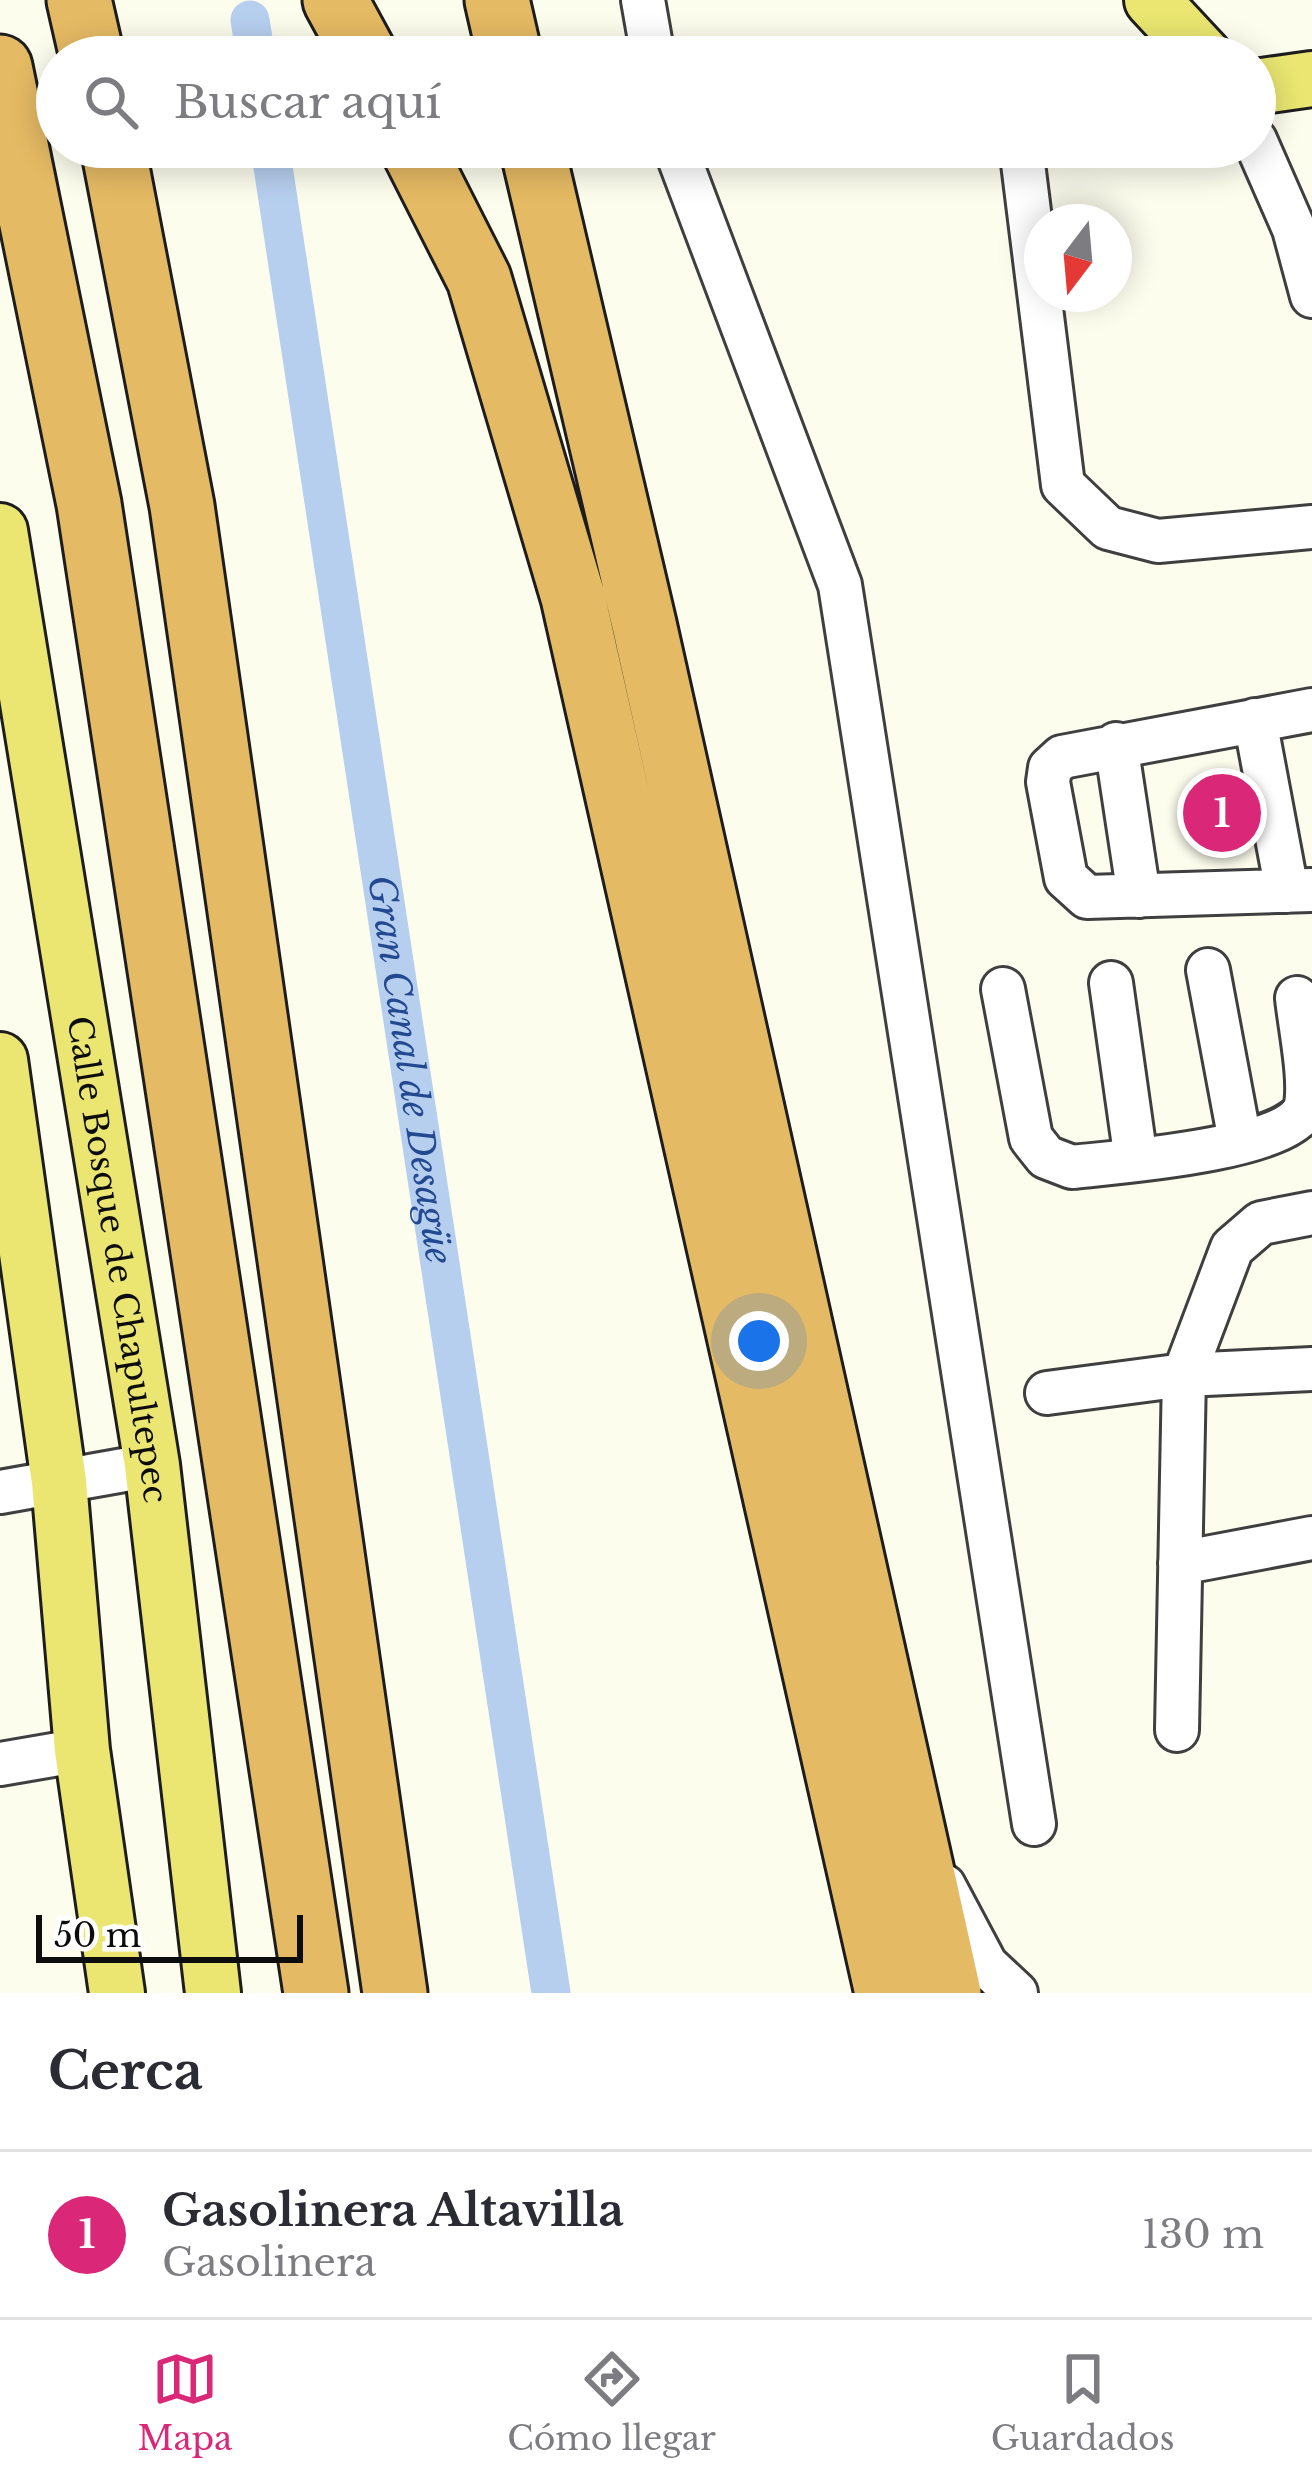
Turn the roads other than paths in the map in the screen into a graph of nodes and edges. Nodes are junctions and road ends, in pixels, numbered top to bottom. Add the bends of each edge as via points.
1 (79, 0) edge
2 (335, 0) edge
3 (497, 0) edge
4 (643, 0) edge
5 (1152, 0) edge
6 (87, 36) edge
7 (355, 36) edge
8 (505, 36) edge
9 (649, 36) edge
10 (1185, 36) edge
11 (0, 67) edge
12 (1312, 79) edge
13 (1276, 84) edge
14 (117, 168) edge
15 (423, 168) edge
16 (537, 168) edge
17 (683, 168) edge
18 (1024, 168) edge
19 (1267, 168) edge
20 (1312, 296) edge
21 (1312, 526) edge
22 (0, 531) edge
23 (1312, 710) edge
24 (1255, 720) junction
25 (1116, 744) junction
26 (1299, 891) edge
27 (1139, 896) junction
28 (1208, 970) dead end
29 (1111, 982) dead end
30 (1003, 989) dead end
31 (1303, 1024) edge
32 (0, 1060) edge
33 (1310, 1107) edge
34 (1240, 1141) junction
35 (1136, 1160) junction
36 (1312, 1213) edge
37 (1312, 1369) edge
38 (1184, 1375) junction
39 (1047, 1393) dead end
40 (152, 1465) junction
41 (59, 1482) junction
42 (0, 1492) edge
43 (1312, 1538) edge
44 (1180, 1563) junction
45 (1177, 1730) dead end
46 (82, 1750) junction
47 (0, 1764) edge
48 (908, 1805) junction
49 (1034, 1824) dead end
50 (117, 1993) edge
51 (213, 1993) edge
52 (316, 1993) edge
53 (394, 1993) edge
54 (887, 1993) edge
55 (949, 1993) edge
56 (1016, 1993) edge

1 - 6 highway
2 - 7 highway
3 - 8 highway
4 - 9 street
5 - 10 main road
11 - 52 highway via 89,504
12 - 13 main road
14 - 53 highway via 182,506
15 - 54 highway via 479,279 572,597
16 - 48 highway
17 - 49 street via 840,585
18 - 21 street via 1063,485 1108,528 1158,541
19 - 20 street
22 - 40 main road, Calle Bosque de Chapultepec
23 - 24 street
24 - 25 street
24 - 26 street
25 - 27 street
25 - 27 street via 1062,757 1048,782 1075,890
26 - 27 street
28 - 34 street
29 - 35 street
30 - 35 street via 1031,1138 1046,1157 1072,1167
31 - 33 street
32 - 41 main road
33 - 34 street via 1292,1126
34 - 35 street
36 - 38 street via 1261,1223 1232,1248
37 - 38 street
38 - 39 street
38 - 44 street
40 - 41 street
40 - 51 main road, Calle Bosque de Chapultepec
41 - 42 street
41 - 46 main road
43 - 44 street
44 - 45 street
46 - 47 street
46 - 50 main road
48 - 55 highway
48 - 56 street via 986,1965

